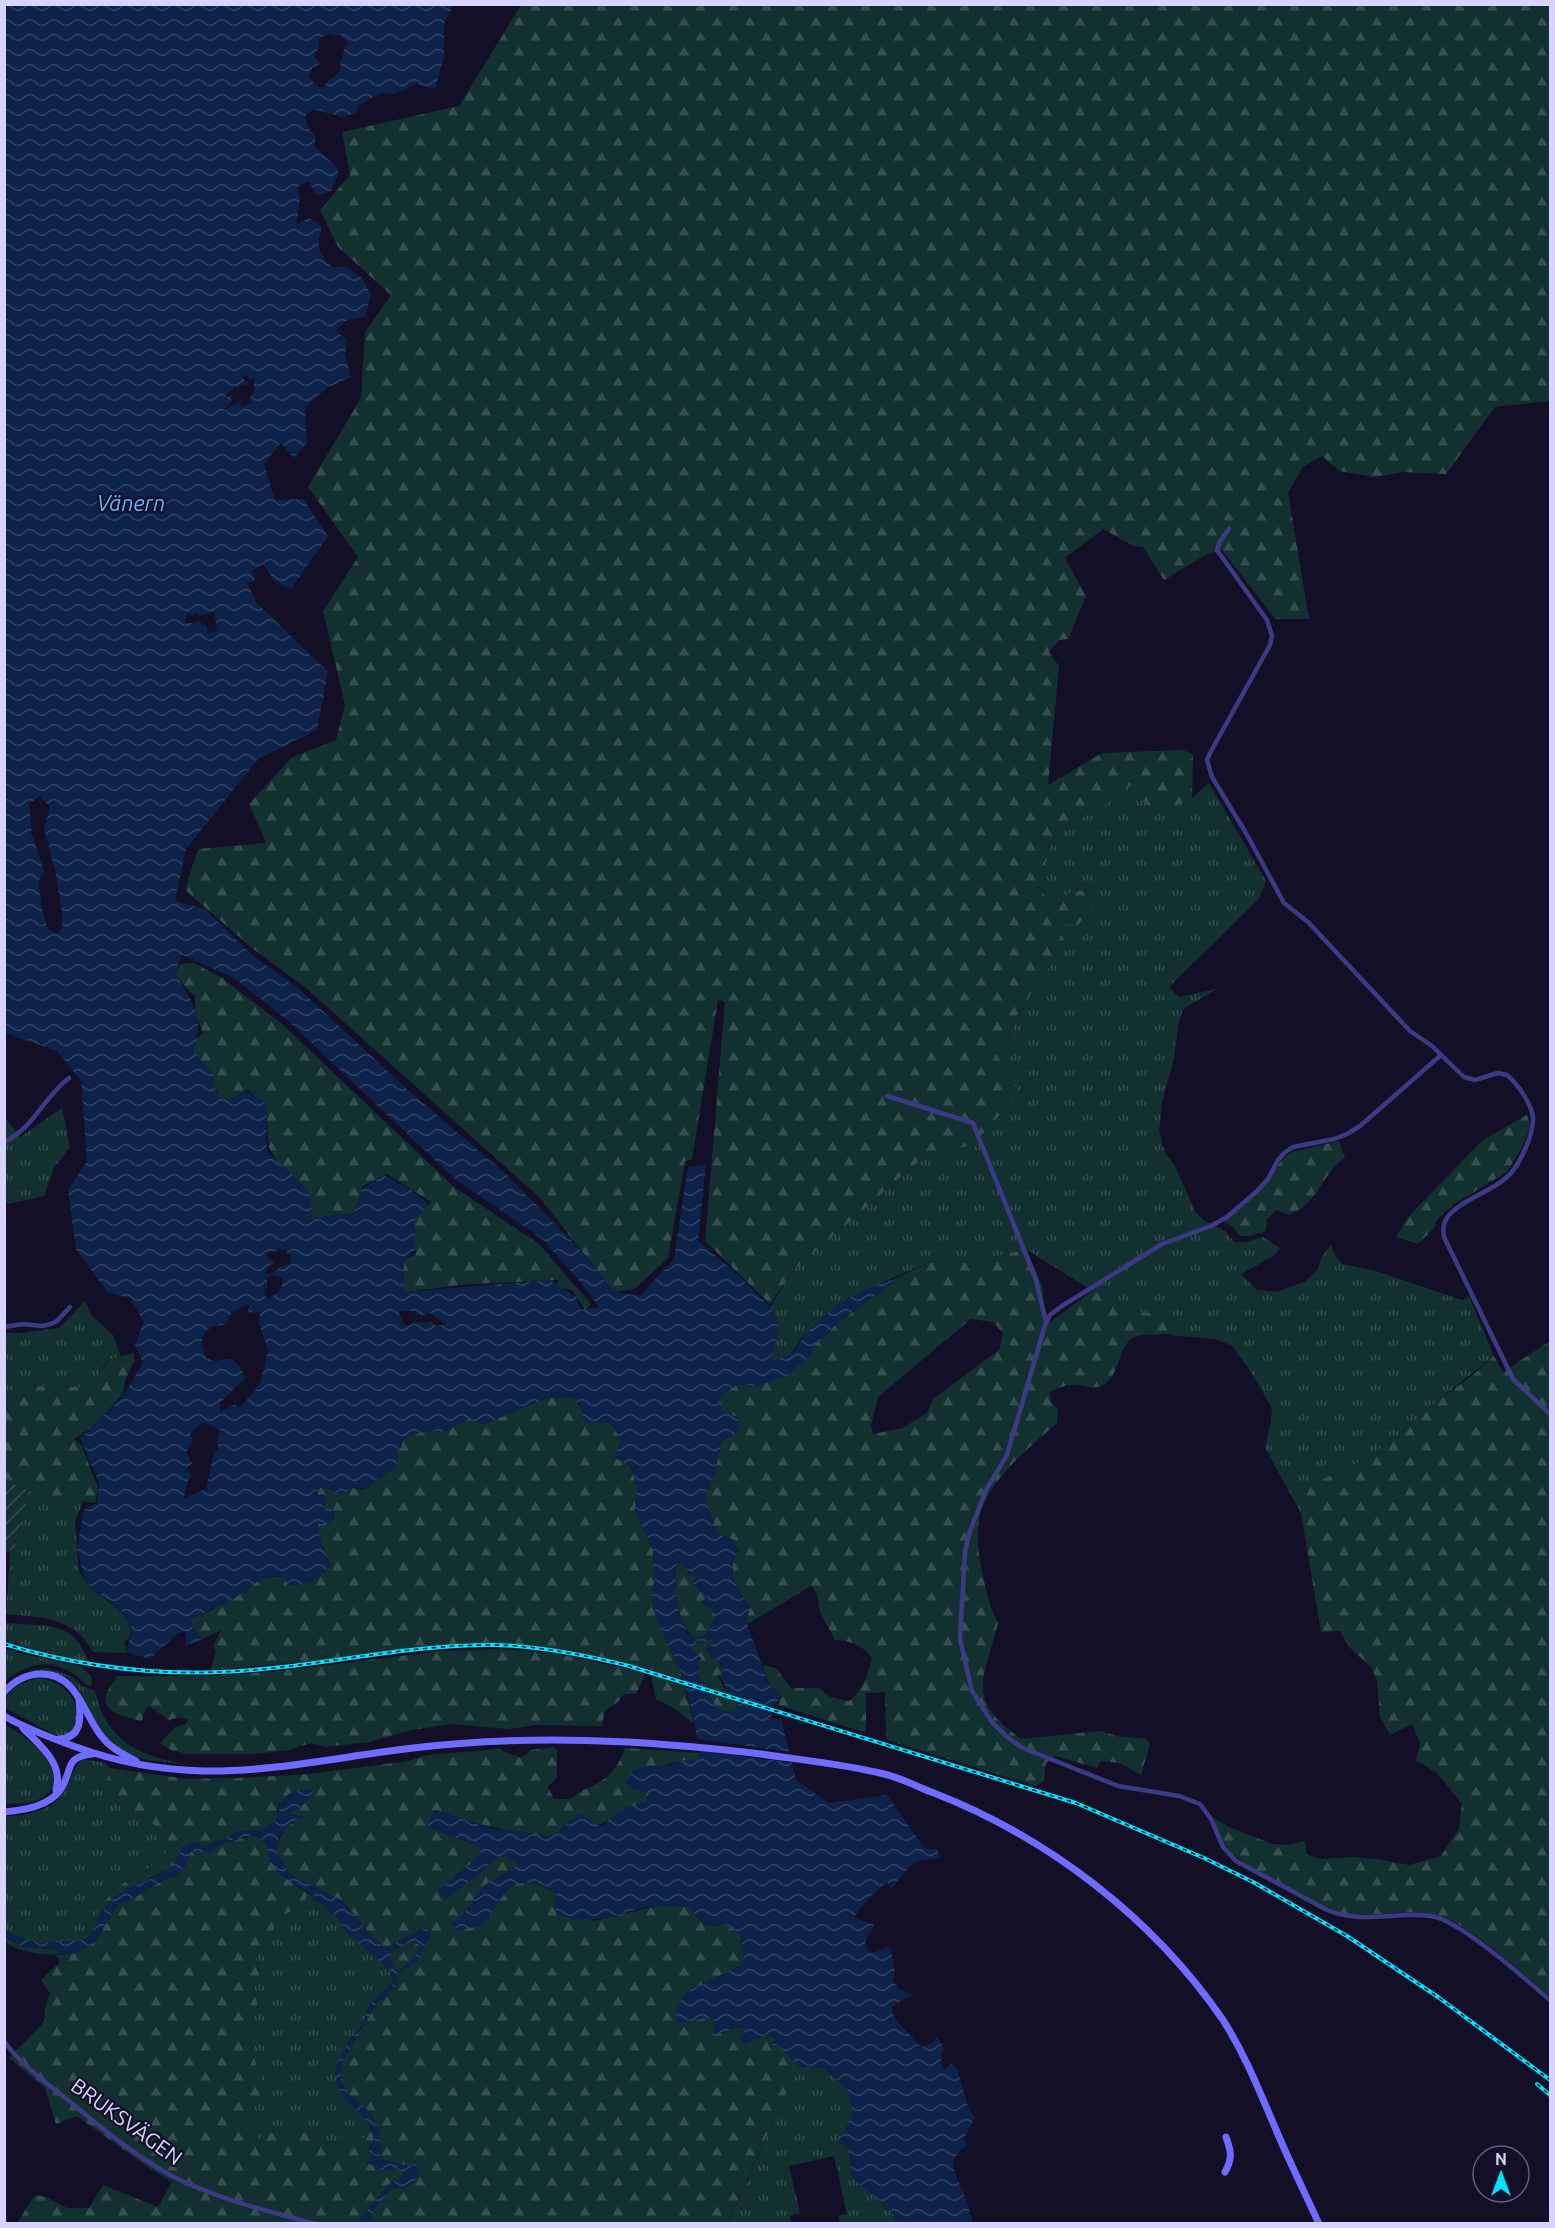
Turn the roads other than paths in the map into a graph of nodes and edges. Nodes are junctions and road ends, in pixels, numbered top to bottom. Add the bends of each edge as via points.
1 (1229, 529) dead end
2 (1442, 1055) junction
3 (69, 1078) dead end
4 (887, 1096) dead end
5 (4, 1142) edge
6 (70, 1307) dead end
7 (1046, 1322) junction
8 (4, 1328) edge
9 (1551, 1414) edge
10 (4, 1692) edge
11 (79, 1698) junction
12 (4, 1716) edge
13 (21, 1726) junction
14 (55, 1739) junction
15 (95, 1754) junction
16 (142, 1765) junction
17 (54, 1796) junction
18 (4, 1810) edge
19 (1551, 2000) edge
20 (4, 2041) edge
21 (1226, 2136) dead end
22 (1226, 2172) dead end
23 (316, 2223) edge
24 (1319, 2223) edge

1 - 2 street via 1217,549 1267,620 1272,636 1207,760 1212,777 1284,903 1312,927 1410,1031
2 - 7 street via 1360,1126 1334,1139 1293,1147 1284,1153 1268,1179 1227,1217 1162,1244 1062,1306
2 - 9 street via 1470,1079 1507,1075 1532,1112 1531,1133 1512,1173 1454,1210 1443,1230 1513,1379
3 - 5 street via 55,1089 26,1128
4 - 7 street via 973,1123 1036,1280
6 - 8 street via 51,1324
7 - 19 street via 1007,1455 986,1490 965,1552 960,1639 972,1691 992,1722 1023,1748 1118,1786 1179,1796 1200,1804 1223,1847 1236,1861 1327,1910 1357,1918 1440,1918 1466,1932
10 - 11 street via 22,1677 47,1674 67,1683
11 - 14 street via 80,1721 76,1732 68,1738
11 - 16 street via 104,1740
12 - 13 street
13 - 14 street
13 - 17 street via 56,1767
14 - 15 street
15 - 16 street
15 - 17 street via 73,1760
16 - 24 street via 205,1771 247,1769 450,1743 618,1740 800,1759 886,1774 966,1806 1012,1830 1107,1895 1143,1928 1193,1982 1244,2056
17 - 18 street via 27,1809
20 - 23 street, BRUKSVÄGEN via 23,2063 82,2112 171,2175 237,2202
21 - 22 street via 1232,2153

